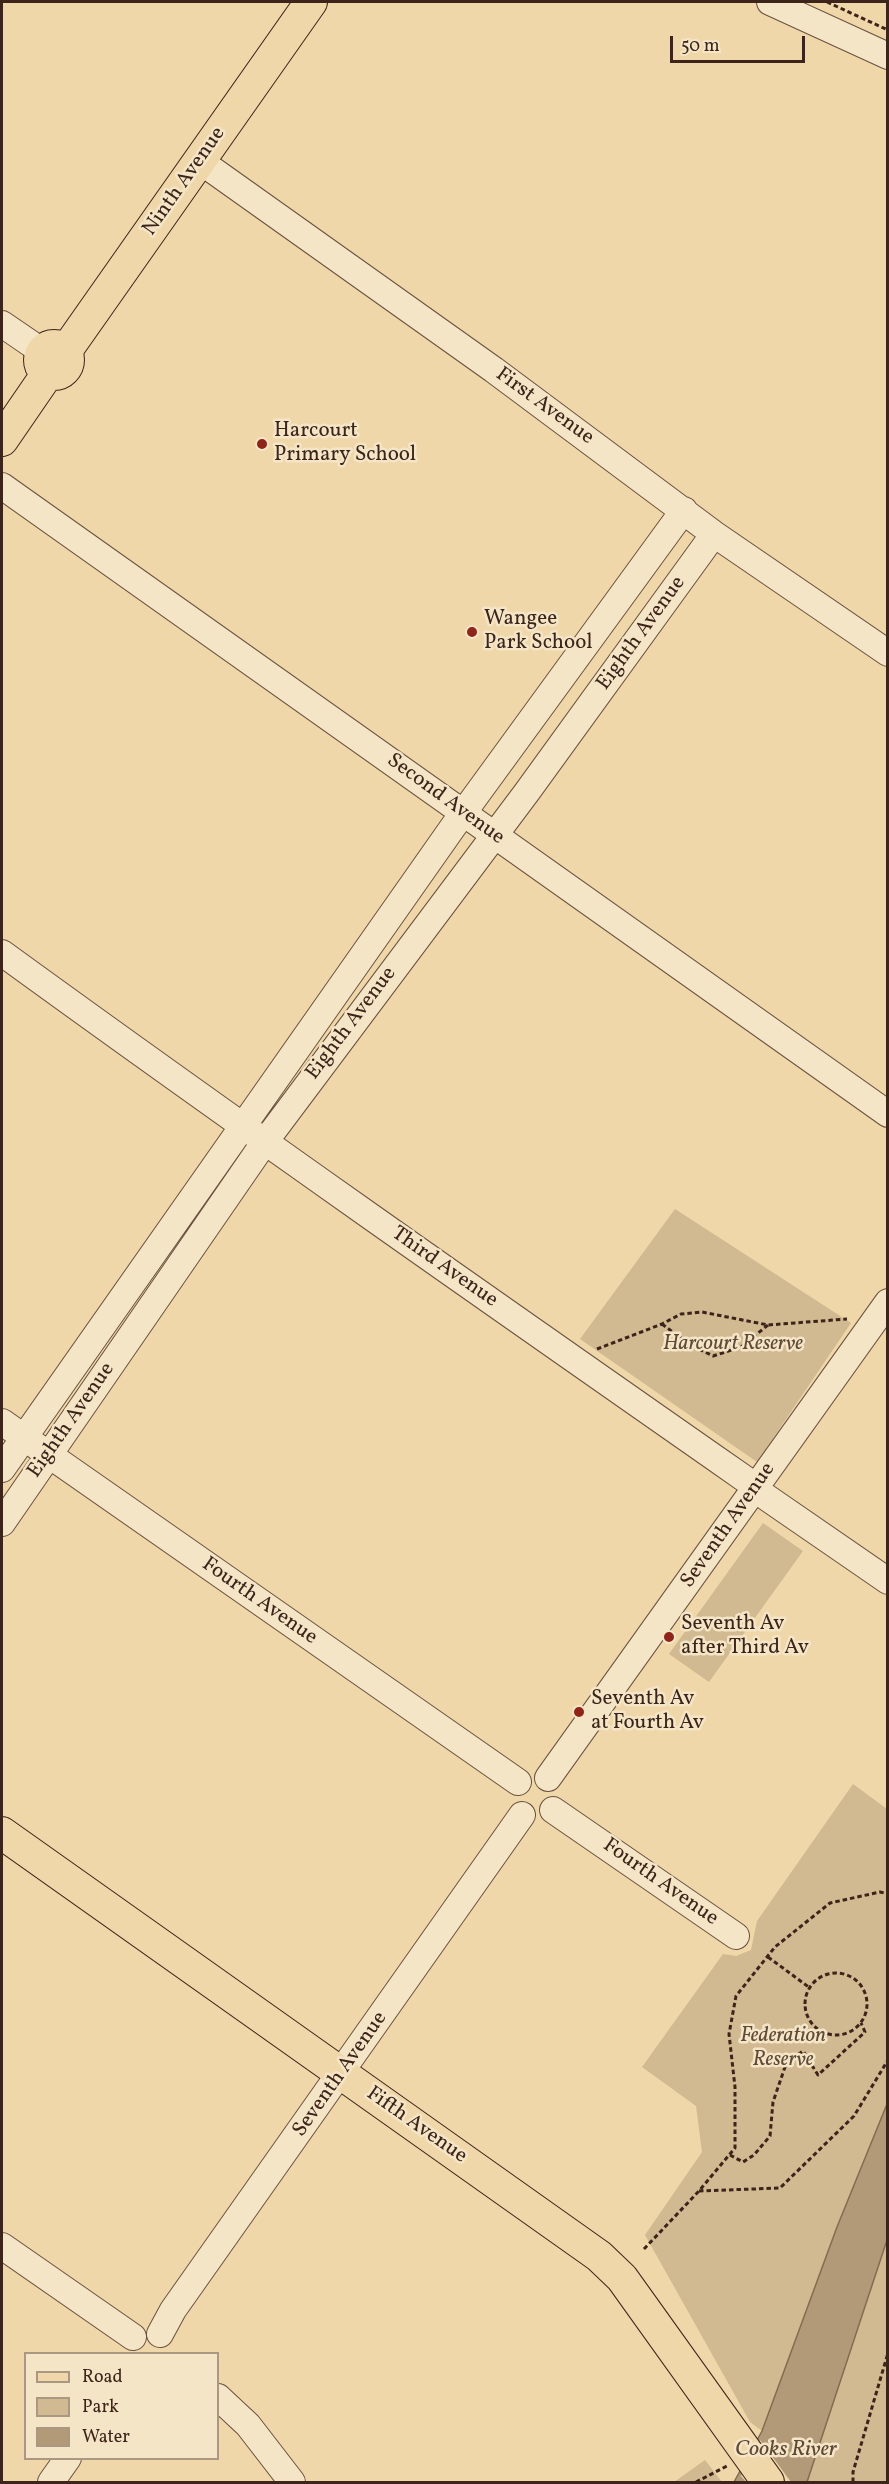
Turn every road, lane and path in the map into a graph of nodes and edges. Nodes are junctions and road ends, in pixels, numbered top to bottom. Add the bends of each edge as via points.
1 (770, 2) edge
2 (827, 2) edge
3 (310, 5) edge
4 (888, 30) edge
5 (888, 56) edge
6 (200, 161) junction
7 (2, 324) edge
8 (52, 359) junction
9 (2, 440) edge
10 (2, 486) edge
11 (684, 510) junction
12 (714, 534) junction
13 (888, 653) edge
14 (463, 814) junction
15 (494, 836) junction
16 (2, 953) edge
17 (888, 1114) edge
18 (242, 1128) junction
19 (264, 1143) junction
20 (169, 1231) junction
21 (191, 1248) junction
22 (888, 1302) edge
23 (847, 1319) dead end
24 (104, 1324) junction
25 (662, 1324) junction
26 (768, 1325) junction
27 (127, 1341) junction
28 (574, 1358) junction
29 (2, 1422) edge
30 (23, 1438) junction
31 (48, 1455) junction
32 (2, 1469) edge
33 (755, 1488) junction
34 (2, 1523) edge
35 (888, 1581) edge
36 (548, 1778) junction
37 (518, 1782) junction
38 (553, 1810) junction
39 (522, 1815) junction
40 (2, 1833) edge
41 (888, 1894) edge
42 (736, 1936) dead end
43 (768, 1957) junction
44 (810, 1988) junction
45 (861, 2023) junction
46 (888, 2060) edge
47 (342, 2074) junction
48 (729, 2155) junction
49 (699, 2191) junction
50 (2, 2246) edge
51 (644, 2249) dead end
52 (162, 2344) edge
53 (131, 2345) edge
54 (888, 2353) edge
55 (219, 2398) edge
56 (737, 2454) junction
57 (67, 2460) edge
58 (51, 2482) edge
59 (292, 2482) edge
60 (696, 2482) edge
61 (768, 2482) edge
62 (853, 2482) edge

1 - 5 street
2 - 4 path
3 - 6 main road, Ninth Avenue
6 - 8 main road, Ninth Avenue
6 - 11 street, First Avenue
7 - 8 street
8 - 9 main road, Ninth Avenue
10 - 14 street, Second Avenue
11 - 12 street, First Avenue
11 - 14 street, Eighth Avenue
12 - 13 street, First Avenue
12 - 15 street, Eighth Avenue
14 - 15 street, Second Avenue
14 - 18 street, Eighth Avenue
15 - 17 street, Second Avenue
15 - 19 street, Eighth Avenue
16 - 18 street, Third Avenue
18 - 19 street, Third Avenue
18 - 20 street, Eighth Avenue
19 - 21 street, Eighth Avenue
19 - 28 street, Third Avenue
20 - 21 street
20 - 24 street, Eighth Avenue
21 - 27 street, Eighth Avenue
22 - 33 street, Seventh Avenue
23 - 26 path
24 - 27 street
24 - 30 street, Eighth Avenue
25 - 26 path via 681,1314 702,1312
25 - 26 path via 713,1356 741,1347
25 - 28 path
27 - 31 street, Eighth Avenue
28 - 33 street, Third Avenue
29 - 30 street, Fourth Avenue
30 - 31 street, Fourth Avenue
30 - 32 street, Eighth Avenue
31 - 34 street, Eighth Avenue
31 - 37 street, Fourth Avenue
33 - 35 street, Third Avenue
33 - 36 street, Seventh Avenue
36 - 37 street via 536,1773
36 - 38 street via 558,1796
37 - 39 street via 513,1803
38 - 39 street via 542,1818
38 - 42 street, Fourth Avenue
39 - 47 street, Seventh Avenue
40 - 47 main road, Fifth Avenue
41 - 43 path via 880,1892 830,1903
43 - 44 path
43 - 48 path via 736,1996 732,2015 729,2034 735,2087 735,2148
44 - 45 path via 805,2004 814,2026 835,2036 846,2034
44 - 45 path via 816,1980 833,1973 855,1979 863,1987 868,2002
45 - 48 path via 865,2032 818,2075 803,2051 786,2064 773,2102 770,2136 743,2162
46 - 49 path via 854,2116 780,2188
47 - 52 street, Seventh Avenue via 173,2310
47 - 56 main road, Fifth Avenue via 600,2256 622,2278
48 - 49 path
49 - 51 path
50 - 53 street
52 - 53 street via 146,2330
54 - 62 path
55 - 59 street via 248,2425
56 - 60 path
56 - 61 main road, Fifth Avenue
57 - 58 street

